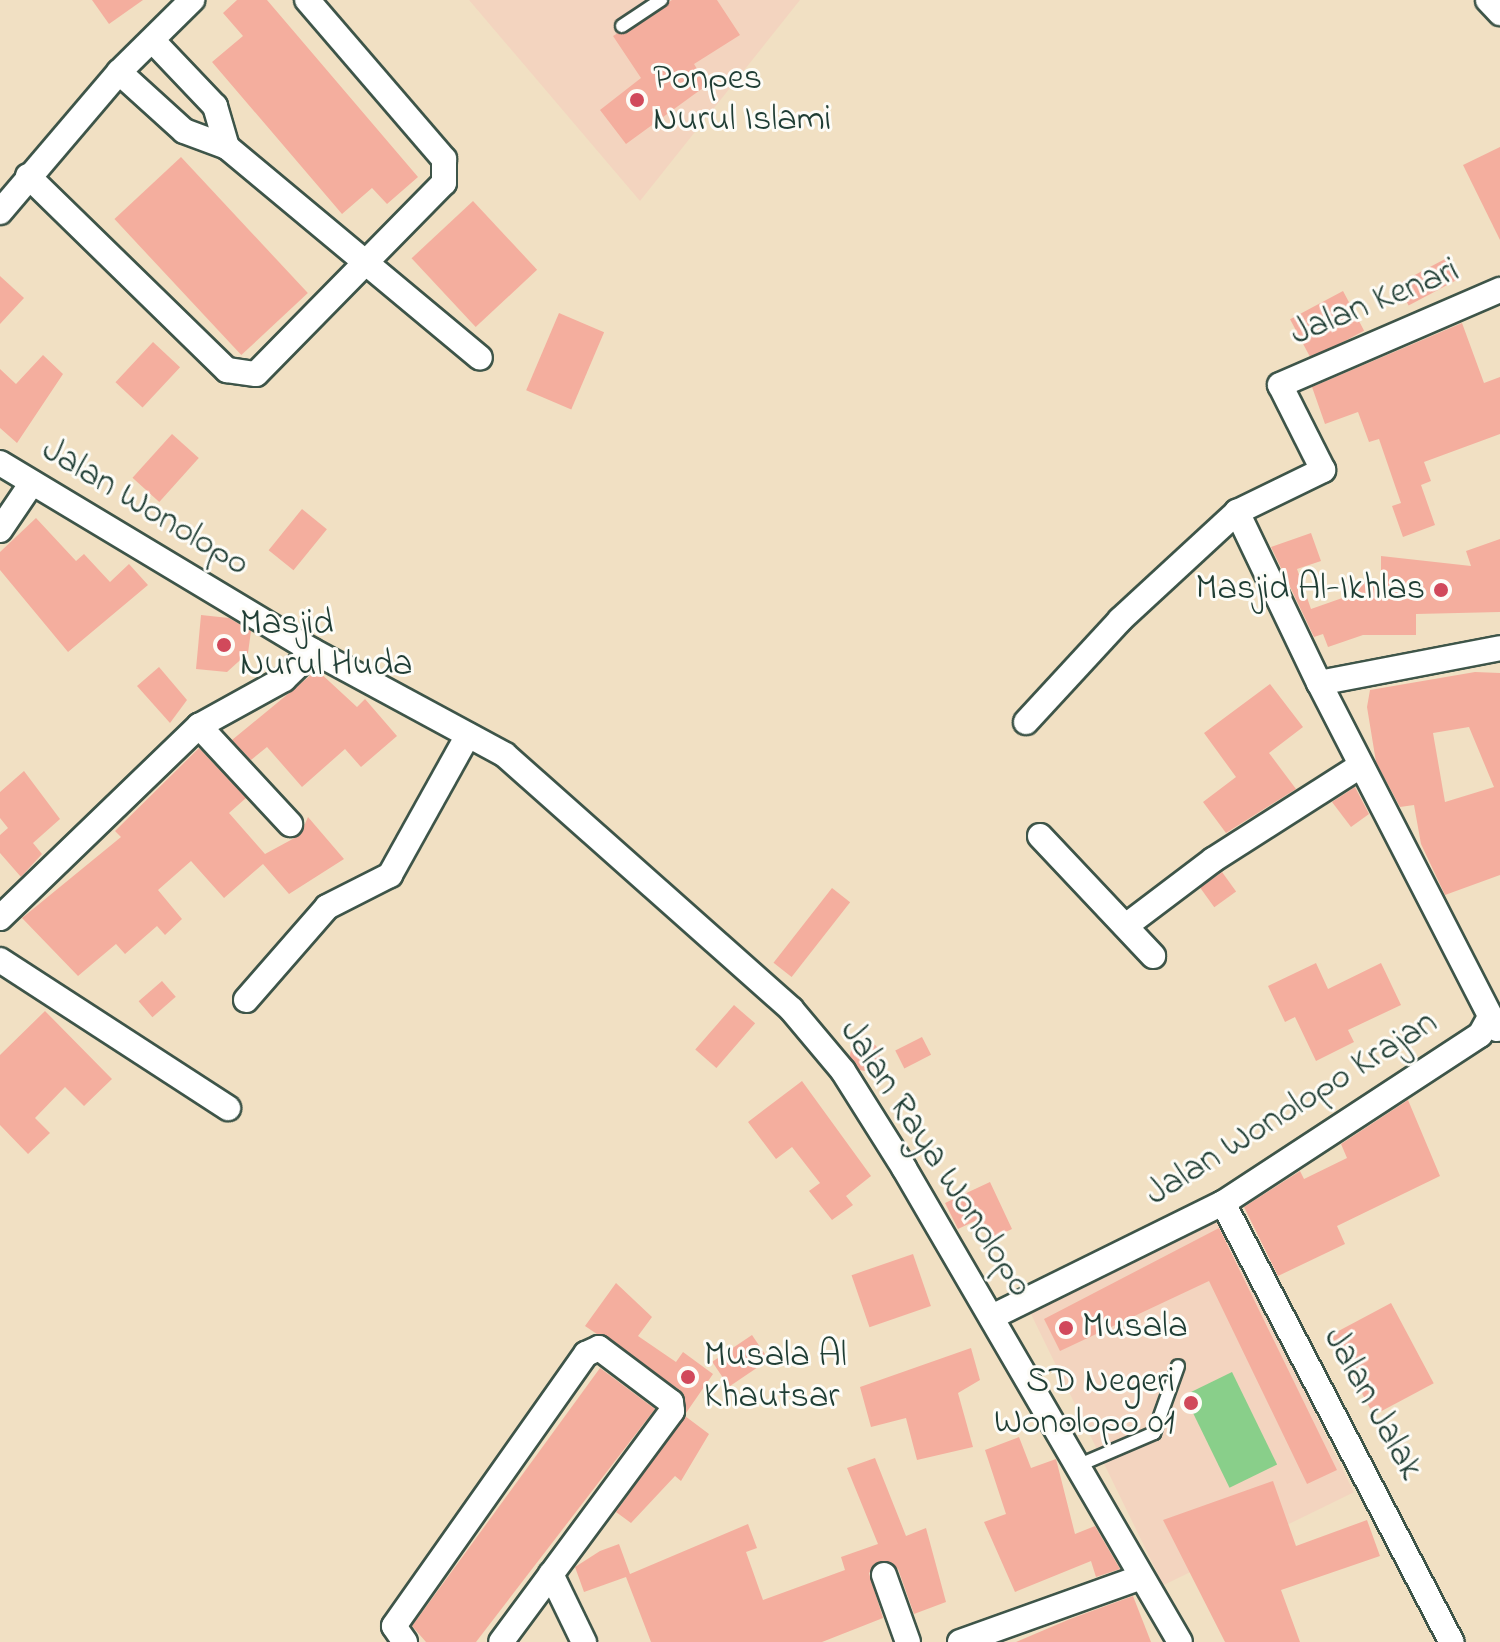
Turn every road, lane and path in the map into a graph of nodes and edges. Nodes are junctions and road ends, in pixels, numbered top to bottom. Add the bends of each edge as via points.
1 (192, 0) edge
2 (307, 0) edge
3 (661, 0) edge
4 (1488, 0) edge
5 (1500, 13) edge
6 (622, 26) dead end
7 (153, 41) junction
8 (119, 72) junction
9 (227, 147) junction
10 (28, 176) junction
11 (0, 212) edge
12 (371, 264) junction
13 (1500, 290) edge
14 (480, 358) dead end
15 (0, 463) edge
16 (32, 483) junction
17 (1237, 512) junction
18 (0, 530) edge
19 (1500, 648) edge
20 (313, 651) junction
21 (1319, 683) junction
22 (1026, 722) dead end
23 (199, 726) junction
24 (468, 735) junction
25 (1360, 766) junction
26 (290, 824) dead end
27 (1040, 836) dead end
28 (613, 849) joint
29 (0, 918) edge
30 (1127, 925) junction
31 (1153, 956) dead end
32 (0, 960) edge
33 (246, 1000) dead end
34 (1497, 1029) edge
35 (228, 1108) dead end
36 (1223, 1203) junction
37 (994, 1316) junction
38 (1178, 1366) dead end
39 (1077, 1466) junction
40 (551, 1574) junction
41 (884, 1575) dead end
42 (1139, 1578) junction
43 (405, 1642) edge
44 (501, 1642) edge
45 (584, 1642) edge
46 (908, 1642) edge
47 (960, 1642) edge
48 (1180, 1642) edge
49 (1452, 1642) edge

1 - 7 street
2 - 12 street via 444,159 444,183
3 - 6 lane
4 - 5 street
7 - 8 street
7 - 9 street via 215,106
8 - 9 street via 184,131
8 - 10 street
9 - 12 street
10 - 11 street
10 - 12 street via 243,378 256,374
12 - 14 street
13 - 17 street, Jalan Kenari via 1287,378 1280,394 1323,470
15 - 16 street, Jalan Wonolopo
16 - 18 street
16 - 20 street, Jalan Wonolopo
17 - 21 street
17 - 22 street, Jalan Kenari via 1120,620
19 - 21 street
20 - 23 street via 284,679
20 - 24 street, Jalan Wonolopo
21 - 25 street, Jalan Wonolopo Krajan
23 - 26 street
23 - 29 street
24 - 28 street, Jalan Wonolopo via 528,773
24 - 33 street via 390,875 327,907
25 - 30 street via 1213,860
25 - 34 street, Jalan Wonolopo Krajan
27 - 30 street
28 - 37 street, Jalan Raya Wonolopo via 773,991 843,1071
30 - 31 street
32 - 35 street via 114,1041
34 - 36 street, Jalan Wonolopo Krajan via 1480,1035
36 - 37 street, Jalan Wonolopo Krajan
36 - 49 street, Jalan Jalak
37 - 39 street, Jalan Raya Wonolopo
38 - 39 lane via 1154,1433
39 - 42 street, Jalan Raya Wonolopo
40 - 43 street via 673,1406 599,1348 586,1354 394,1626
40 - 44 street
40 - 45 street
41 - 46 street
42 - 47 street
42 - 48 street, Jalan Raya Wonolopo

